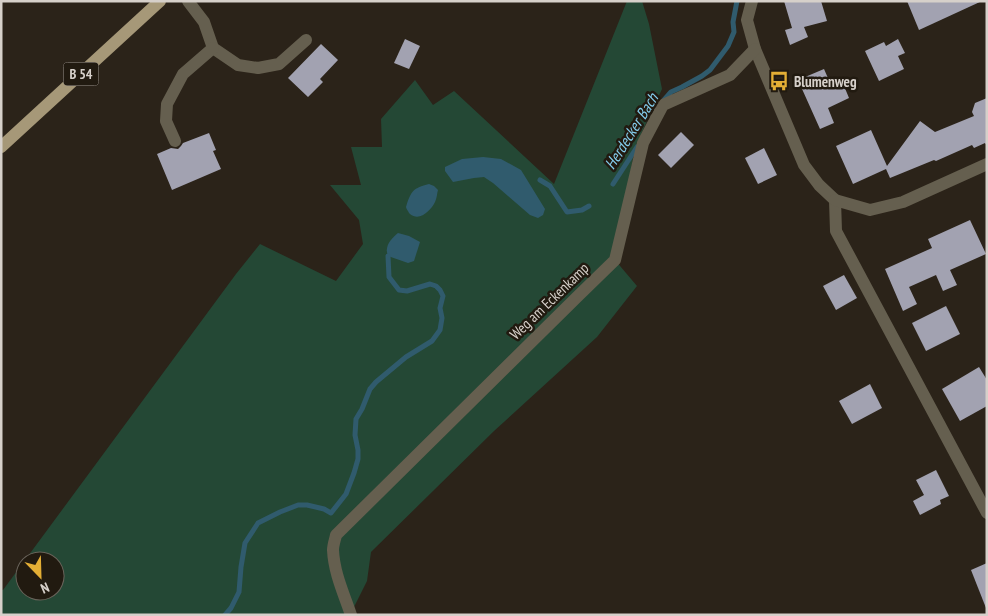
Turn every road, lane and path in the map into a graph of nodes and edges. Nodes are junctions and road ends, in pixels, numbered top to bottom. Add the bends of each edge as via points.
1 (160, 1) edge
2 (188, 1) edge
3 (752, 1) edge
4 (306, 40) dead end
5 (213, 48) junction
6 (755, 50) junction
7 (175, 141) dead end
8 (1, 147) edge
9 (987, 164) edge
10 (835, 200) junction
11 (987, 513) edge
12 (351, 615) edge

1 - 8 main road, B 54
2 - 5 street via 204,22
3 - 6 street via 747,20
4 - 5 street via 279,64 258,68 238,64
5 - 7 street via 183,74 167,104 166,121
6 - 10 street via 804,165
6 - 12 street, Weg am Eckenkamp via 730,76 663,106 643,143 615,260 336,535 333,549 335,565
9 - 10 street via 903,202 870,210
10 - 11 street via 836,231

